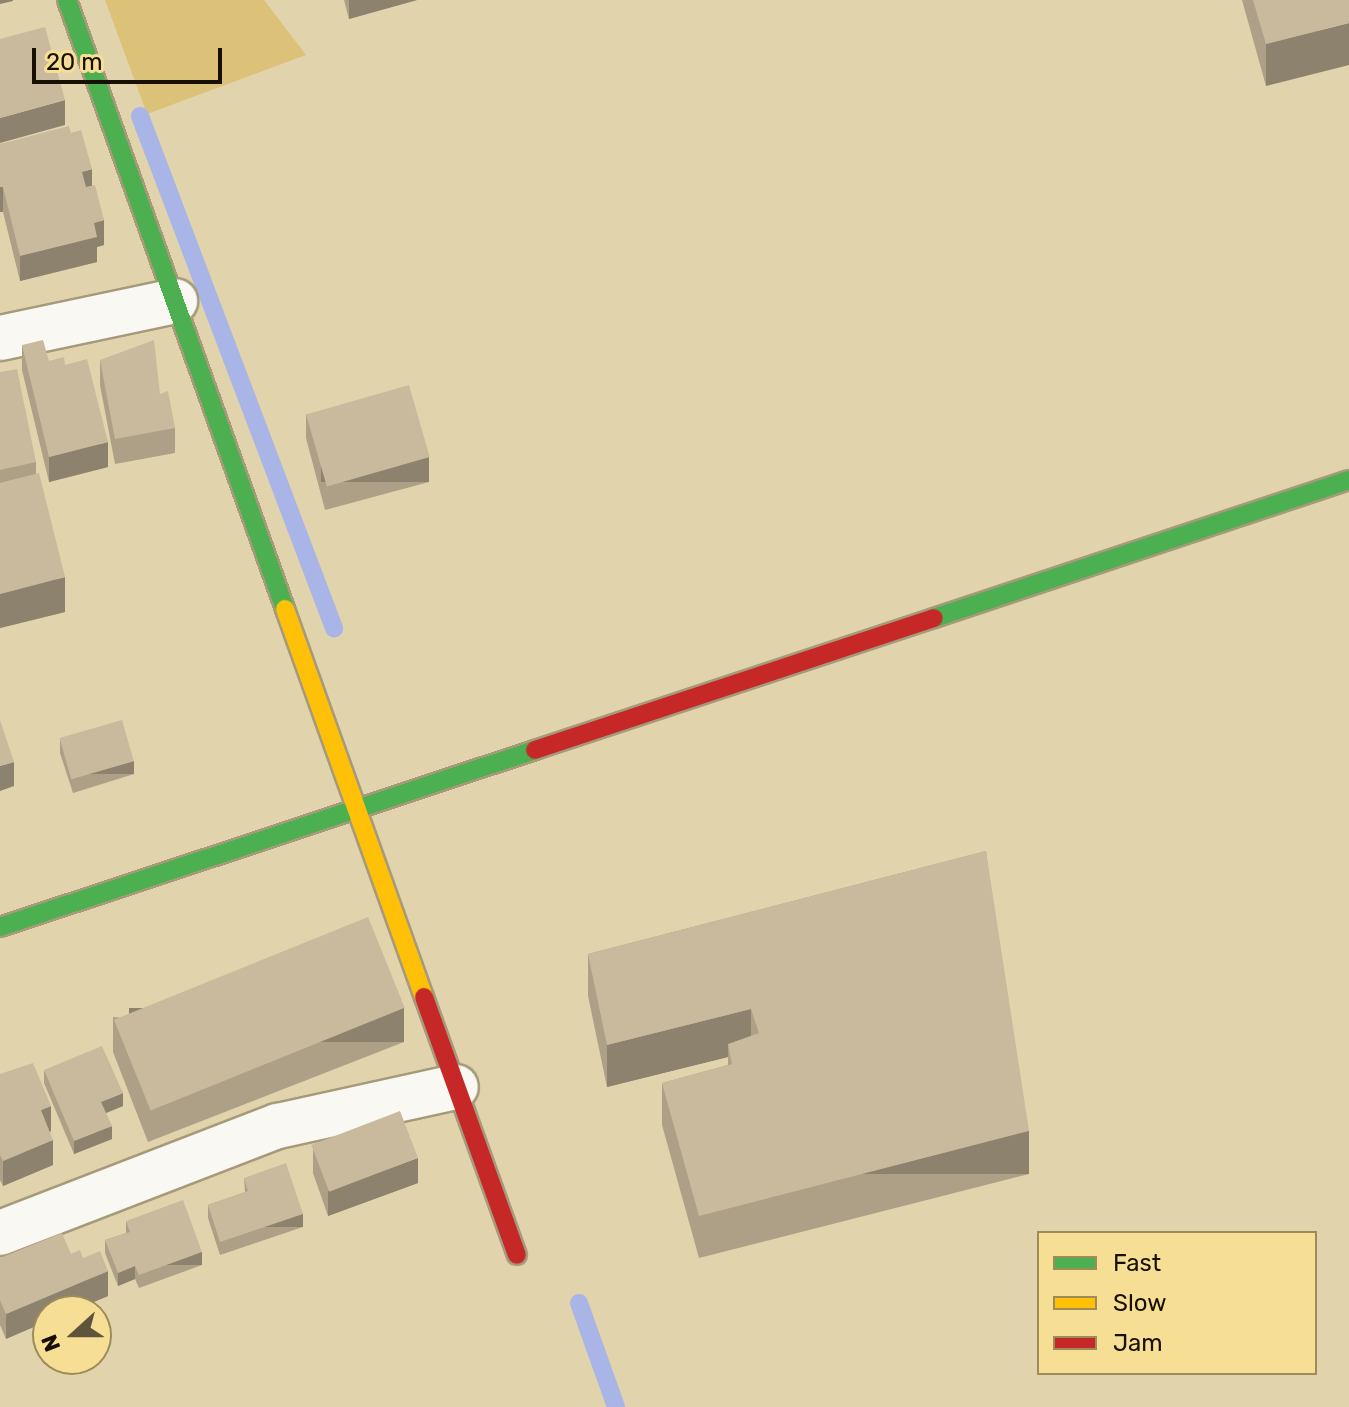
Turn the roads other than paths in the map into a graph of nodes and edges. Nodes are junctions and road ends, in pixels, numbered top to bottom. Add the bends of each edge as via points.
1 (67, 0) edge
2 (175, 301) junction
3 (0, 338) edge
4 (1349, 480) edge
5 (359, 808) junction
6 (0, 927) edge
7 (456, 1087) junction
8 (0, 1233) edge
9 (517, 1255) dead end

1 - 2 street
2 - 3 street
2 - 5 street
4 - 5 street
5 - 6 street
5 - 7 street
7 - 8 street via 278,1126
7 - 9 street

